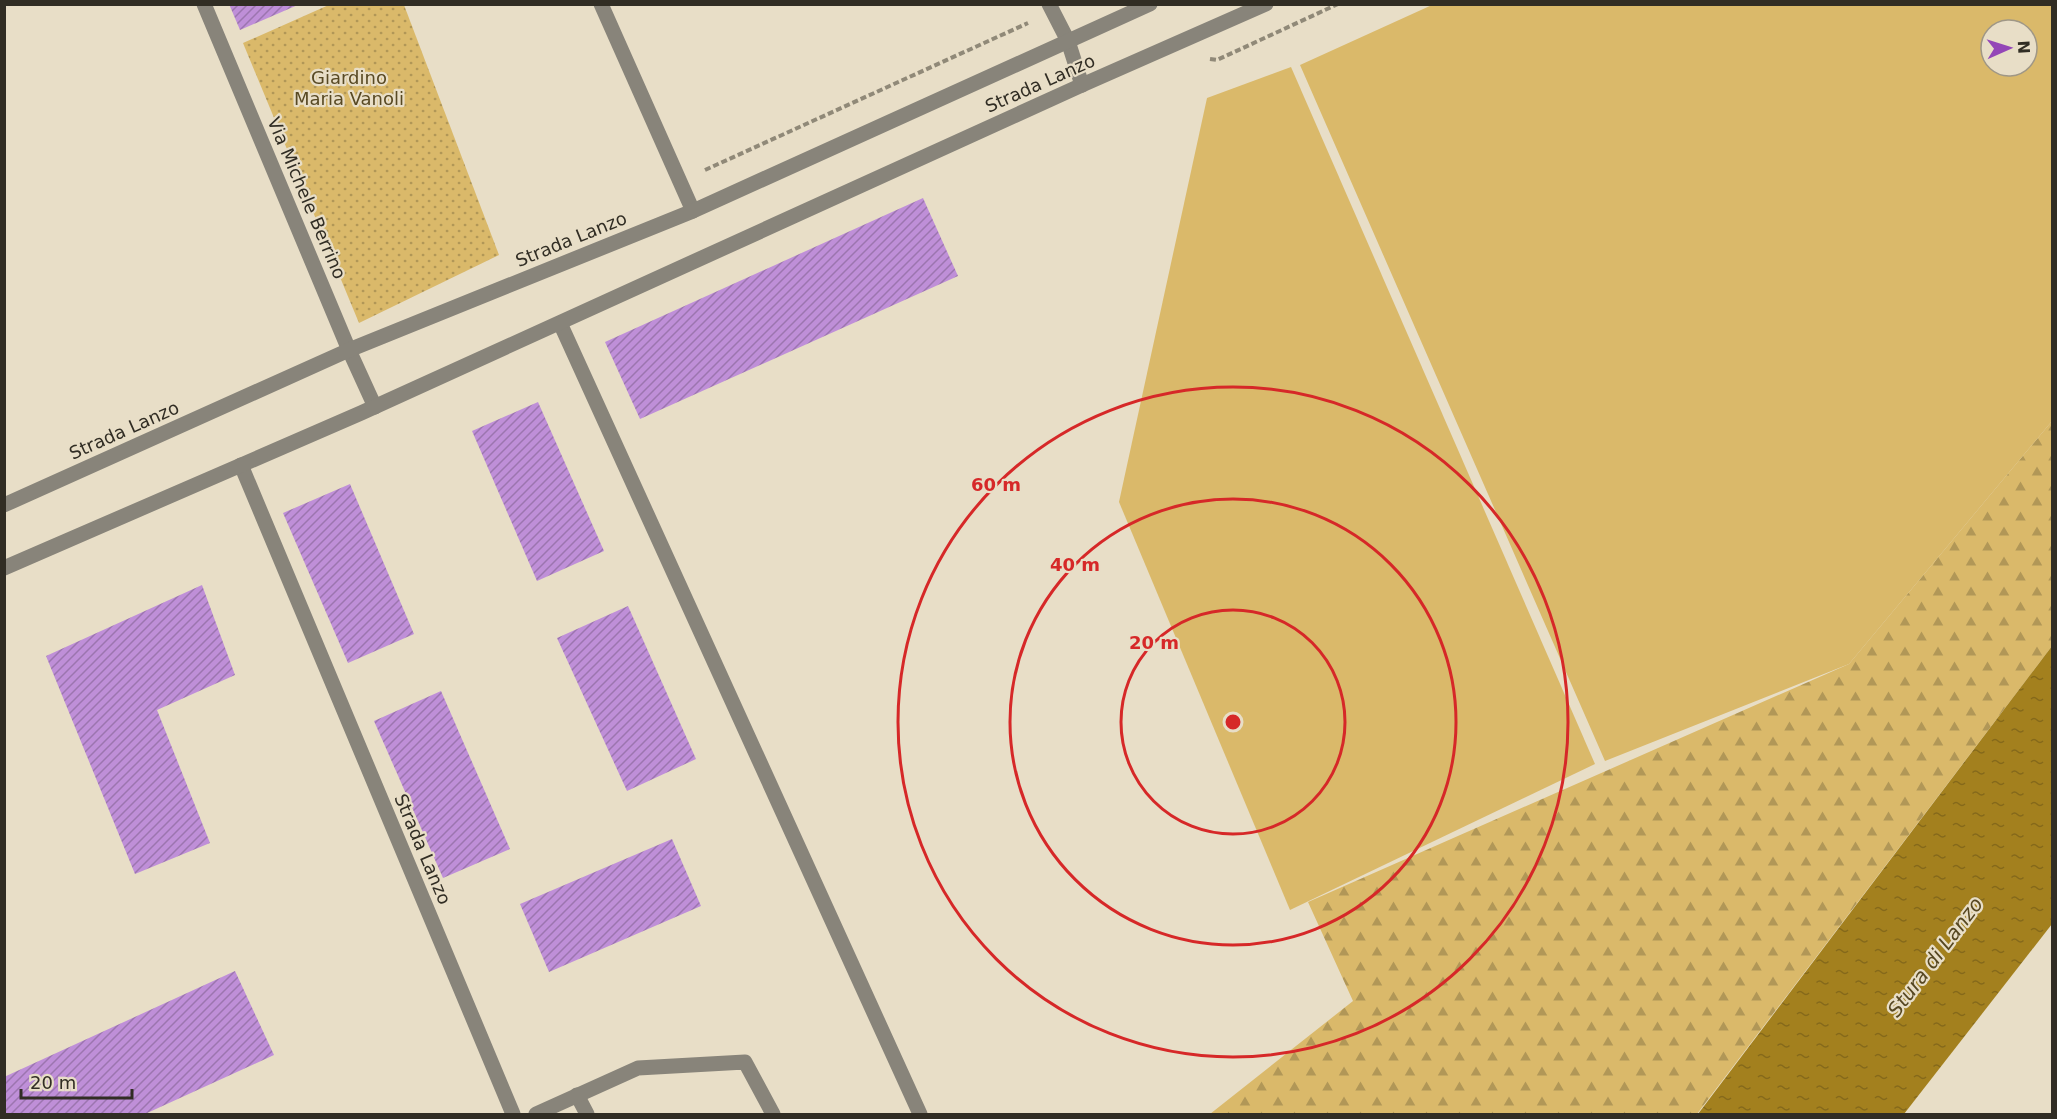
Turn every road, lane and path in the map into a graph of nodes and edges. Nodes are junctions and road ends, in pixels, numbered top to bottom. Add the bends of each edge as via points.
1 (204, 4) edge
2 (601, 4) edge
3 (1049, 4) edge
4 (1150, 4) edge
5 (1266, 4) edge
6 (1068, 41) junction
7 (1082, 85) junction
8 (693, 211) junction
9 (560, 323) junction
10 (349, 350) junction
11 (375, 406) junction
12 (241, 465) junction
13 (4, 505) edge
14 (4, 568) edge
15 (577, 1095) junction
16 (513, 1114) edge
17 (536, 1114) edge
18 (587, 1114) edge
19 (773, 1114) edge
20 (920, 1114) edge

1 - 10 street, Via Michele Berrino
2 - 8 street
3 - 6 street
4 - 6 street, Strada Lanzo
5 - 7 street, Strada Lanzo
6 - 7 street
6 - 8 street, Strada Lanzo
7 - 9 street, Strada Lanzo
8 - 10 street, Strada Lanzo
9 - 11 street, Strada Lanzo
9 - 20 street
10 - 11 street, Via Michele Berrino
10 - 13 street, Strada Lanzo
11 - 12 street, Strada Lanzo
12 - 14 street, Strada Lanzo
12 - 16 street, Strada Lanzo
15 - 17 street
15 - 18 street
15 - 19 street via 638,1068 745,1062

